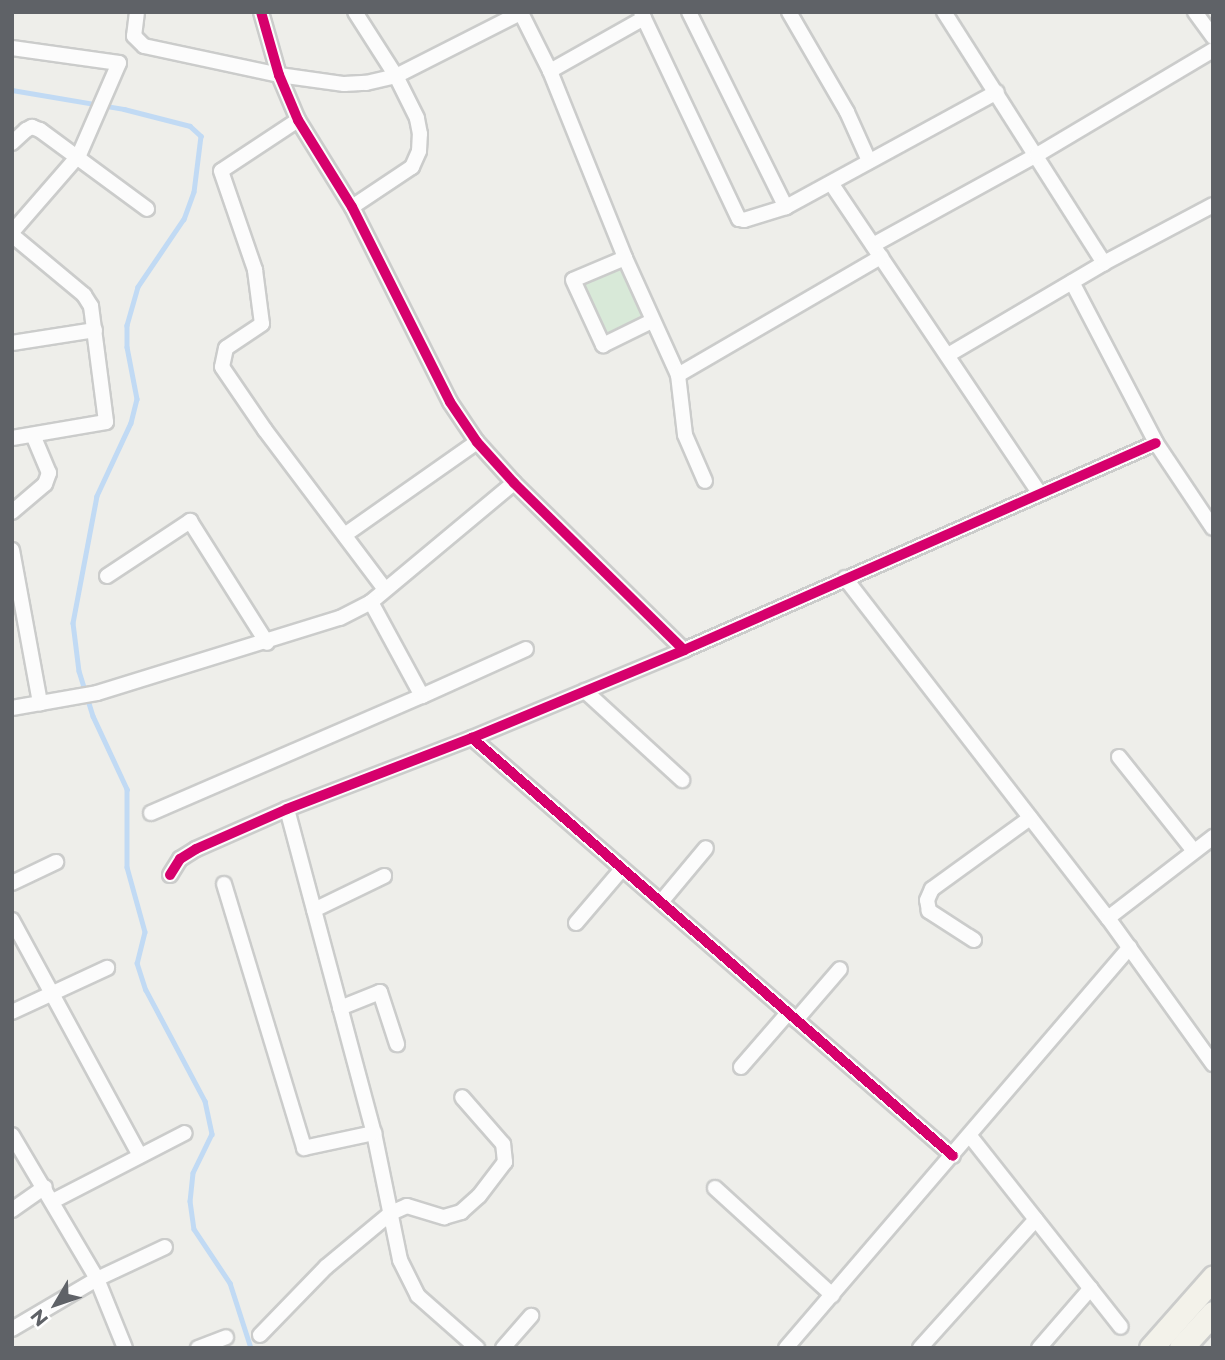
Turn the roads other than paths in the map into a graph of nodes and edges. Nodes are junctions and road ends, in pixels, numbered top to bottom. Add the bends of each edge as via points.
1 (137, 12) edge
2 (261, 12) edge
3 (355, 12) edge
4 (522, 12) edge
5 (690, 12) edge
6 (789, 12) edge
7 (944, 12) edge
8 (1195, 12) edge
9 (643, 15) edge
10 (1213, 37) edge
11 (12, 48) edge
12 (1213, 50) edge
13 (550, 71) junction
14 (279, 75) junction
15 (396, 76) junction
16 (997, 92) junction
17 (298, 120) junction
18 (12, 144) edge
19 (79, 155) junction
20 (1037, 155) junction
21 (869, 161) junction
22 (831, 183) junction
23 (1213, 205) edge
24 (786, 206) junction
25 (352, 207) junction
26 (147, 209) dead end
27 (12, 233) edge
28 (877, 251) junction
29 (625, 258) junction
30 (1104, 263) junction
31 (1072, 282) junction
32 (652, 321) junction
33 (95, 330) junction
34 (12, 343) edge
35 (948, 355) junction
36 (678, 375) junction
37 (33, 435) junction
38 (12, 438) edge
39 (477, 442) junction
40 (1156, 443) junction
41 (705, 481) dead end
42 (513, 483) junction
43 (1039, 492) junction
44 (12, 513) edge
45 (1213, 528) edge
46 (346, 534) junction
47 (12, 550) edge
48 (107, 576) dead end
49 (845, 578) junction
50 (385, 589) junction
51 (371, 602) junction
52 (267, 643) junction
53 (526, 649) dead end
54 (684, 650) junction
55 (585, 691) junction
56 (422, 696) junction
57 (40, 703) junction
58 (12, 708) edge
59 (471, 738) junction
60 (1119, 757) dead end
61 (682, 780) dead end
62 (287, 809) junction
63 (151, 813) dead end
64 (1030, 818) junction
65 (1213, 837) edge
66 (706, 848) dead end
67 (1194, 851) junction
68 (55, 862) dead end
69 (622, 869) junction
70 (170, 875) dead end
71 (384, 876) dead end
72 (12, 883) edge
73 (224, 884) dead end
74 (661, 902) junction
75 (314, 910) junction
76 (1108, 918) junction
77 (12, 920) edge
78 (576, 923) dead end
79 (974, 940) dead end
80 (1130, 947) junction
81 (107, 968) dead end
82 (840, 970) dead end
83 (52, 992) junction
84 (340, 1008) junction
85 (12, 1012) edge
86 (792, 1017) junction
87 (397, 1044) dead end
88 (1213, 1064) edge
89 (741, 1067) dead end
90 (462, 1097) dead end
91 (185, 1133) dead end
92 (374, 1133) junction
93 (12, 1135) edge
94 (970, 1136) junction
95 (140, 1156) junction
96 (953, 1156) junction
97 (45, 1187) junction
98 (715, 1188) dead end
99 (53, 1201) junction
100 (12, 1210) edge
101 (391, 1213) junction
102 (1036, 1219) junction
103 (165, 1247) dead end
104 (1213, 1278) edge
105 (97, 1279) junction
106 (1091, 1288) junction
107 (832, 1295) junction
108 (1213, 1313) edge
109 (531, 1316) dead end
110 (1121, 1327) dead end
111 (12, 1329) edge
112 (260, 1335) dead end
113 (226, 1337) dead end
114 (125, 1348) edge
115 (198, 1348) edge
116 (477, 1348) edge
117 (503, 1348) edge
118 (786, 1348) edge
119 (920, 1348) edge
120 (1040, 1348) edge
121 (1151, 1348) edge
122 (1181, 1348) edge

1 - 14 street via 135,36 144,46
2 - 14 street
3 - 15 street
4 - 13 street
4 - 15 street
5 - 24 street
6 - 21 street via 847,112
7 - 16 street
8 - 10 street
9 - 13 street
9 - 24 street via 735,216 744,220
11 - 19 street via 119,63
12 - 20 street
13 - 29 street
14 - 15 street via 344,84
14 - 17 street
15 - 25 street via 417,118 419,151 412,167
16 - 20 street
16 - 21 street
17 - 25 street
17 - 46 street via 221,171 255,270 262,324 226,348 222,367
18 - 19 street via 33,127
19 - 26 street
19 - 27 street
20 - 28 street
20 - 30 street
21 - 22 street
22 - 24 street
22 - 28 street
23 - 30 street
25 - 39 street via 450,402
27 - 33 street via 84,295
28 - 35 street
28 - 36 street
29 - 32 street
29 - 32 street via 573,280 603,345
30 - 31 street
31 - 35 street
31 - 40 street
32 - 36 street
33 - 34 street
33 - 37 street via 106,422
35 - 43 street
36 - 41 street via 685,435
37 - 38 street
37 - 44 street via 49,472 45,484
39 - 42 street
39 - 46 street
40 - 43 street
40 - 45 street
42 - 50 street
42 - 54 street
43 - 49 street
46 - 50 street
47 - 57 street
48 - 52 street via 190,522
49 - 54 street
49 - 64 street
50 - 51 street
51 - 52 street via 340,618
51 - 56 street
52 - 57 street via 97,693
53 - 56 street
54 - 55 street
55 - 59 street
55 - 61 street
56 - 63 street
57 - 58 street
59 - 62 street
59 - 69 street
60 - 67 street
62 - 70 street via 196,849 180,859
62 - 75 street
64 - 76 street
64 - 79 street via 932,889 929,911
65 - 67 street
66 - 74 street
67 - 76 street
68 - 72 street
69 - 74 street
69 - 78 street
71 - 75 street
73 - 92 street via 304,1148
74 - 86 street
75 - 84 street
76 - 80 street
77 - 83 street
80 - 88 street
80 - 94 street
81 - 83 street
82 - 86 street
83 - 85 street
83 - 95 street
84 - 87 street via 380,992
84 - 92 street
86 - 89 street
86 - 96 street
90 - 101 street via 503,1144 505,1162 461,1212 444,1217 407,1206
91 - 95 street
92 - 101 street
93 - 97 street
94 - 96 street
94 - 102 street
95 - 99 street
96 - 107 street
97 - 99 street
97 - 100 street
98 - 107 street
99 - 105 street
101 - 112 street via 326,1267
101 - 116 street via 408,1281 418,1296
102 - 106 street
102 - 119 street
103 - 105 street
104 - 121 main road
105 - 111 street
105 - 114 street
106 - 110 street
106 - 120 street
107 - 118 street
108 - 122 main road
109 - 117 street
113 - 115 street

